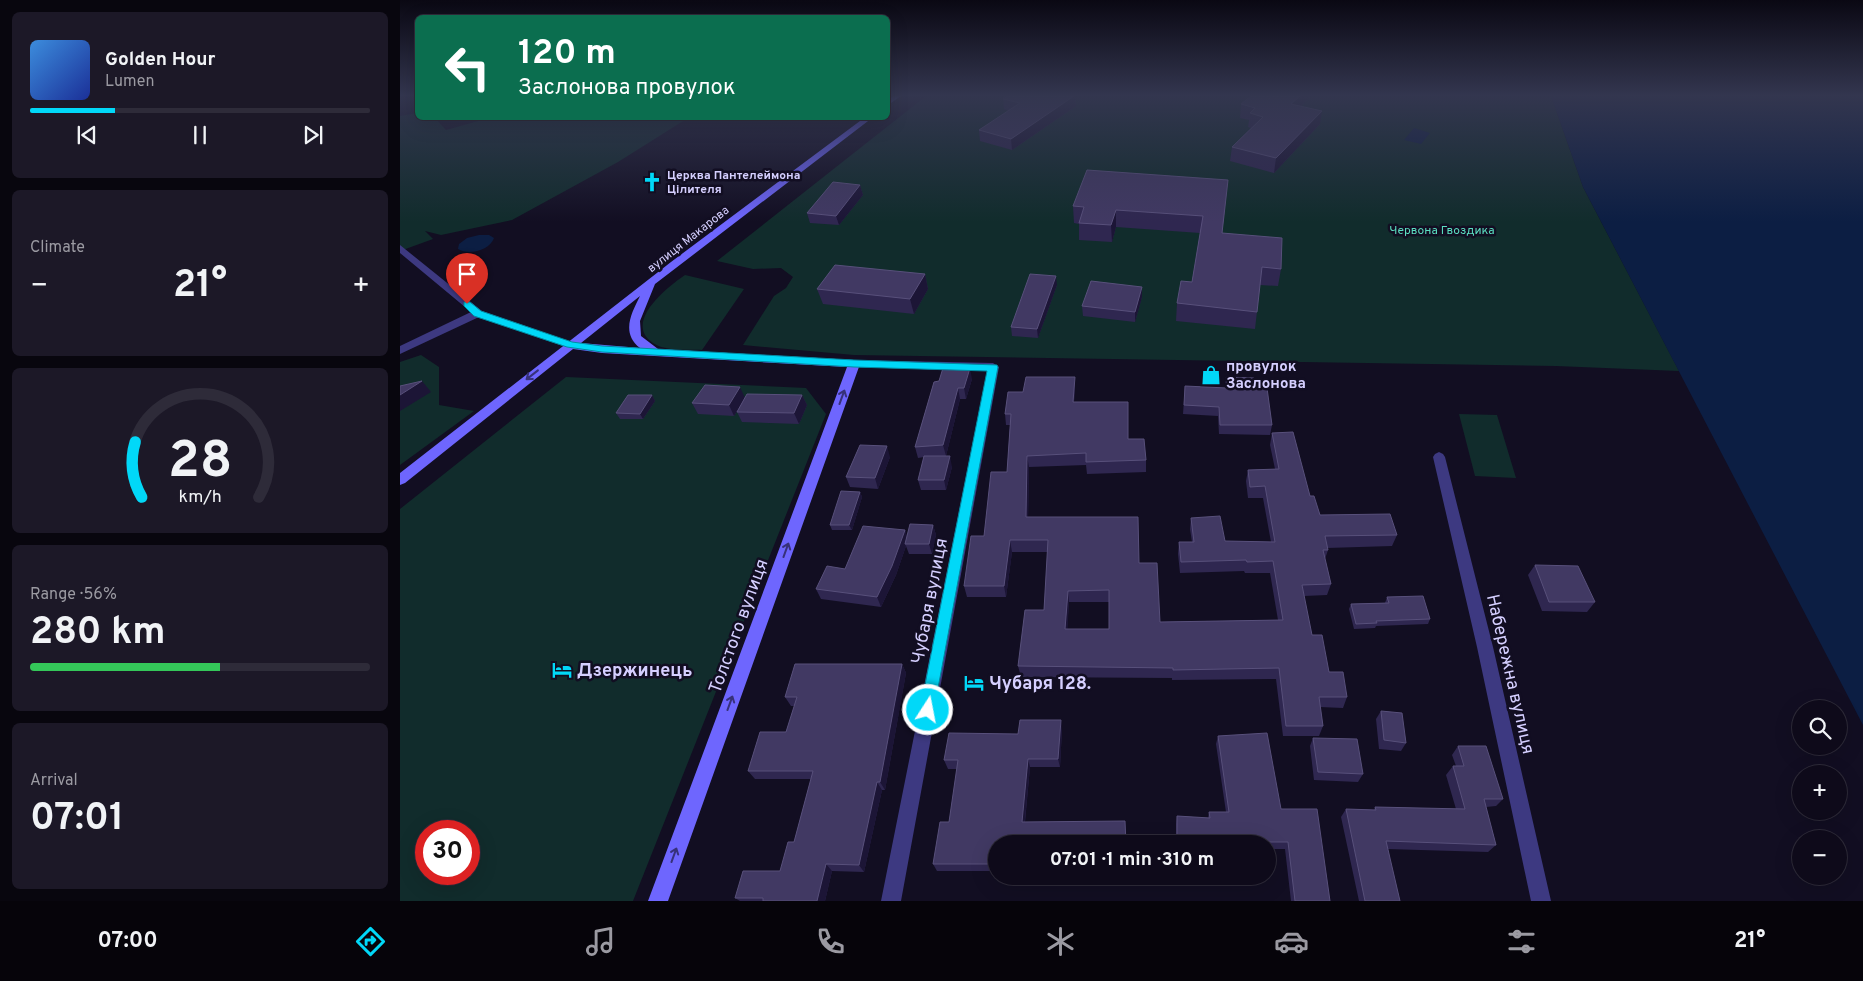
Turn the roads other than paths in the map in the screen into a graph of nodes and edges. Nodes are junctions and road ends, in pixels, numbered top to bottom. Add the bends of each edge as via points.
1 (842, 138) edge
2 (402, 249) edge
3 (651, 283) junction
4 (478, 314) junction
5 (570, 345) junction
6 (400, 350) edge
7 (658, 352) junction
8 (854, 364) junction
9 (1439, 457) dead end
10 (400, 480) edge
11 (658, 901) edge
12 (891, 901) edge
13 (1541, 901) edge

1 - 3 main road, вулиця Макарова
2 - 4 street
3 - 5 main road, вулиця Макарова
3 - 7 main road via 633,321 635,336 644,347
4 - 5 street
4 - 6 street
5 - 7 main road
5 -> 10 main road, вулиця Макарова
7 - 8 main road
11 -> 8 main road, Толстого вулиця
8 - 12 street, Чубаря вулиця via 993,367
9 - 13 street, Набережна вулиця

